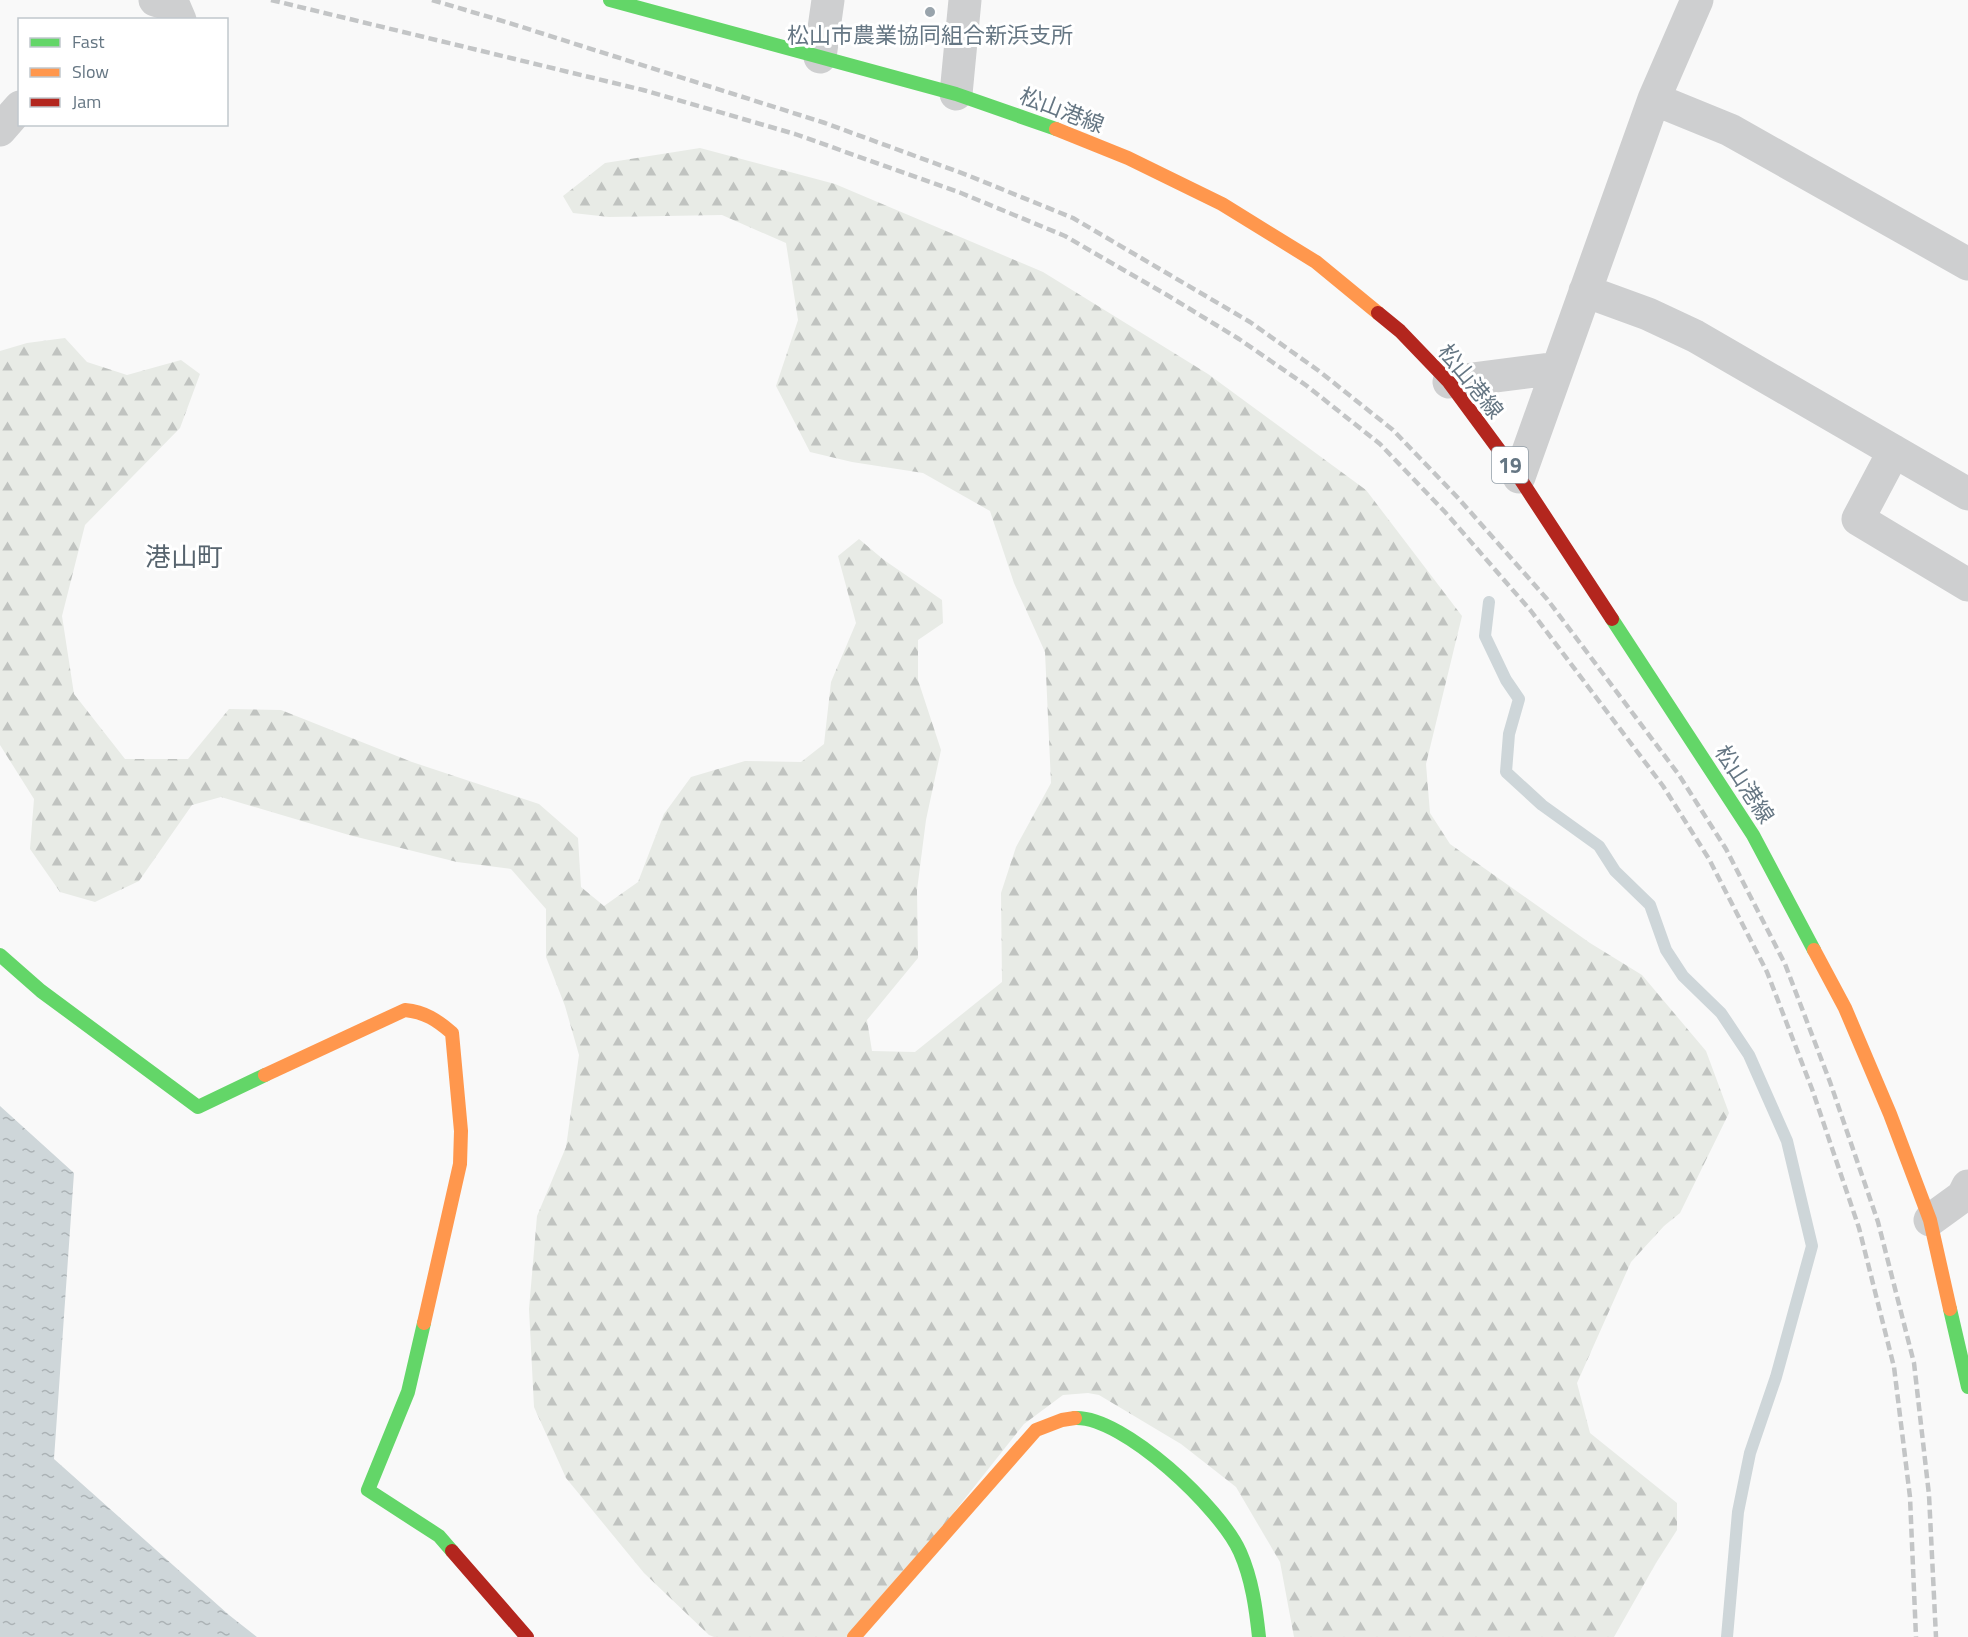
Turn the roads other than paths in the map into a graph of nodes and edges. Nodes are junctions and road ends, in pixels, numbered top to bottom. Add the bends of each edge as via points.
1 (155, 0) edge
2 (610, 0) edge
3 (828, 0) edge
4 (965, 0) edge
5 (1696, 0) edge
6 (179, 18) edge
7 (820, 57) junction
8 (956, 94) junction
9 (1654, 99) junction
10 (18, 110) edge
11 (0, 130) edge
12 (1968, 264) edge
13 (1585, 291) junction
14 (1558, 368) junction
15 (1449, 382) junction
16 (1894, 451) junction
17 (1519, 477) junction
18 (1968, 494) edge
19 (1968, 585) edge
20 (0, 955) edge
21 (1968, 1186) edge
22 (1930, 1220) junction
23 (1968, 1387) edge
24 (527, 1637) edge
25 (854, 1637) edge
26 (1259, 1637) edge

1 - 6 street via 174,6
2 - 7 main road, 松山港線 / 19
3 - 7 street
4 - 8 street
5 - 9 street
7 - 8 main road, 松山港線 / 19
8 - 15 main road, 松山港線 / 19 via 1128,158 1222,204 1316,262 1400,331
9 - 12 street via 1730,130
9 - 13 street
10 - 11 street
13 - 14 street
13 - 16 street via 1695,336
14 - 15 street
14 - 17 street
15 - 17 main road, 松山港線 / 19
16 - 18 street
16 - 19 street via 1858,519
17 - 22 main road, 松山港線 / 19 via 1753,835 1845,1008
20 - 24 main road via 41,991 198,1107 405,1010 423,1011 452,1033 461,1131 460,1164 408,1392 368,1490 439,1536
21 - 22 street via 1963,1196
22 - 23 main road, 松山港線 / 19
25 - 26 main road via 1036,1430 1061,1420 1087,1418 1128,1437 1176,1474 1226,1527 1240,1552

